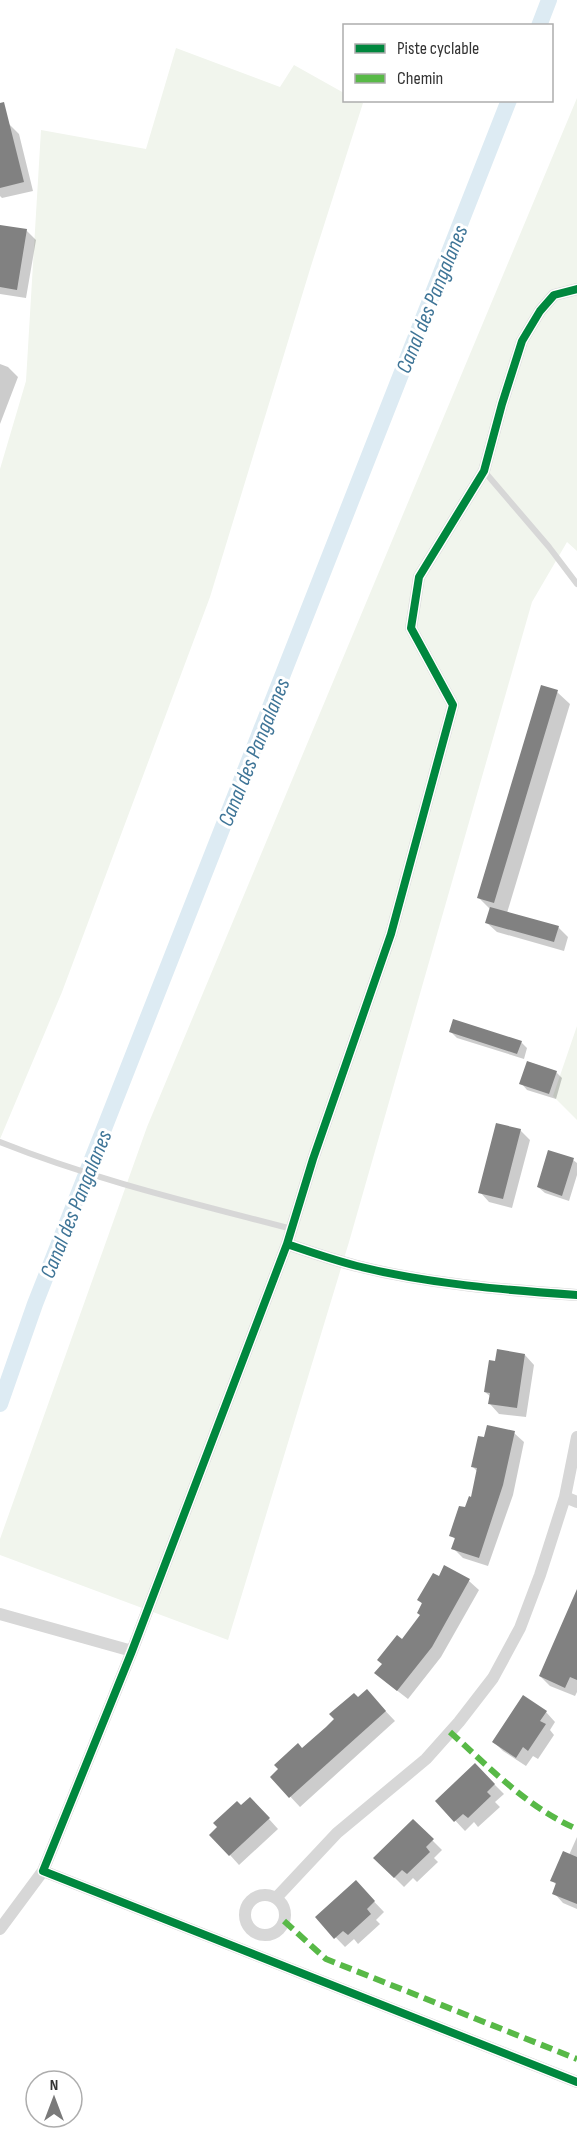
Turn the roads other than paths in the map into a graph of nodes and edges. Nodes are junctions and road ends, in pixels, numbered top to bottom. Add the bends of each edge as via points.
1 (577, 289) edge
2 (484, 471) junction
3 (577, 584) edge
4 (0, 1142) edge
5 (292, 1229) junction
6 (287, 1244) junction
7 (577, 1295) edge
8 (577, 1437) edge
9 (571, 1499) edge
10 (0, 1614) edge
11 (132, 1651) junction
12 (43, 1871) junction
13 (276, 1898) dead end
14 (0, 1929) edge
15 (577, 2082) edge

1 - 2 street via 554,295 522,341
2 - 3 lane
2 - 5 street via 419,577 411,628 453,705 391,934
4 - 5 lane via 128,1186
5 - 6 street
6 - 7 street via 358,1266 435,1281
6 - 11 street
8 - 9 street
9 - 13 street via 520,1628 493,1678 426,1759 337,1833
10 - 11 street
11 - 12 street
12 - 14 street
12 - 15 street

